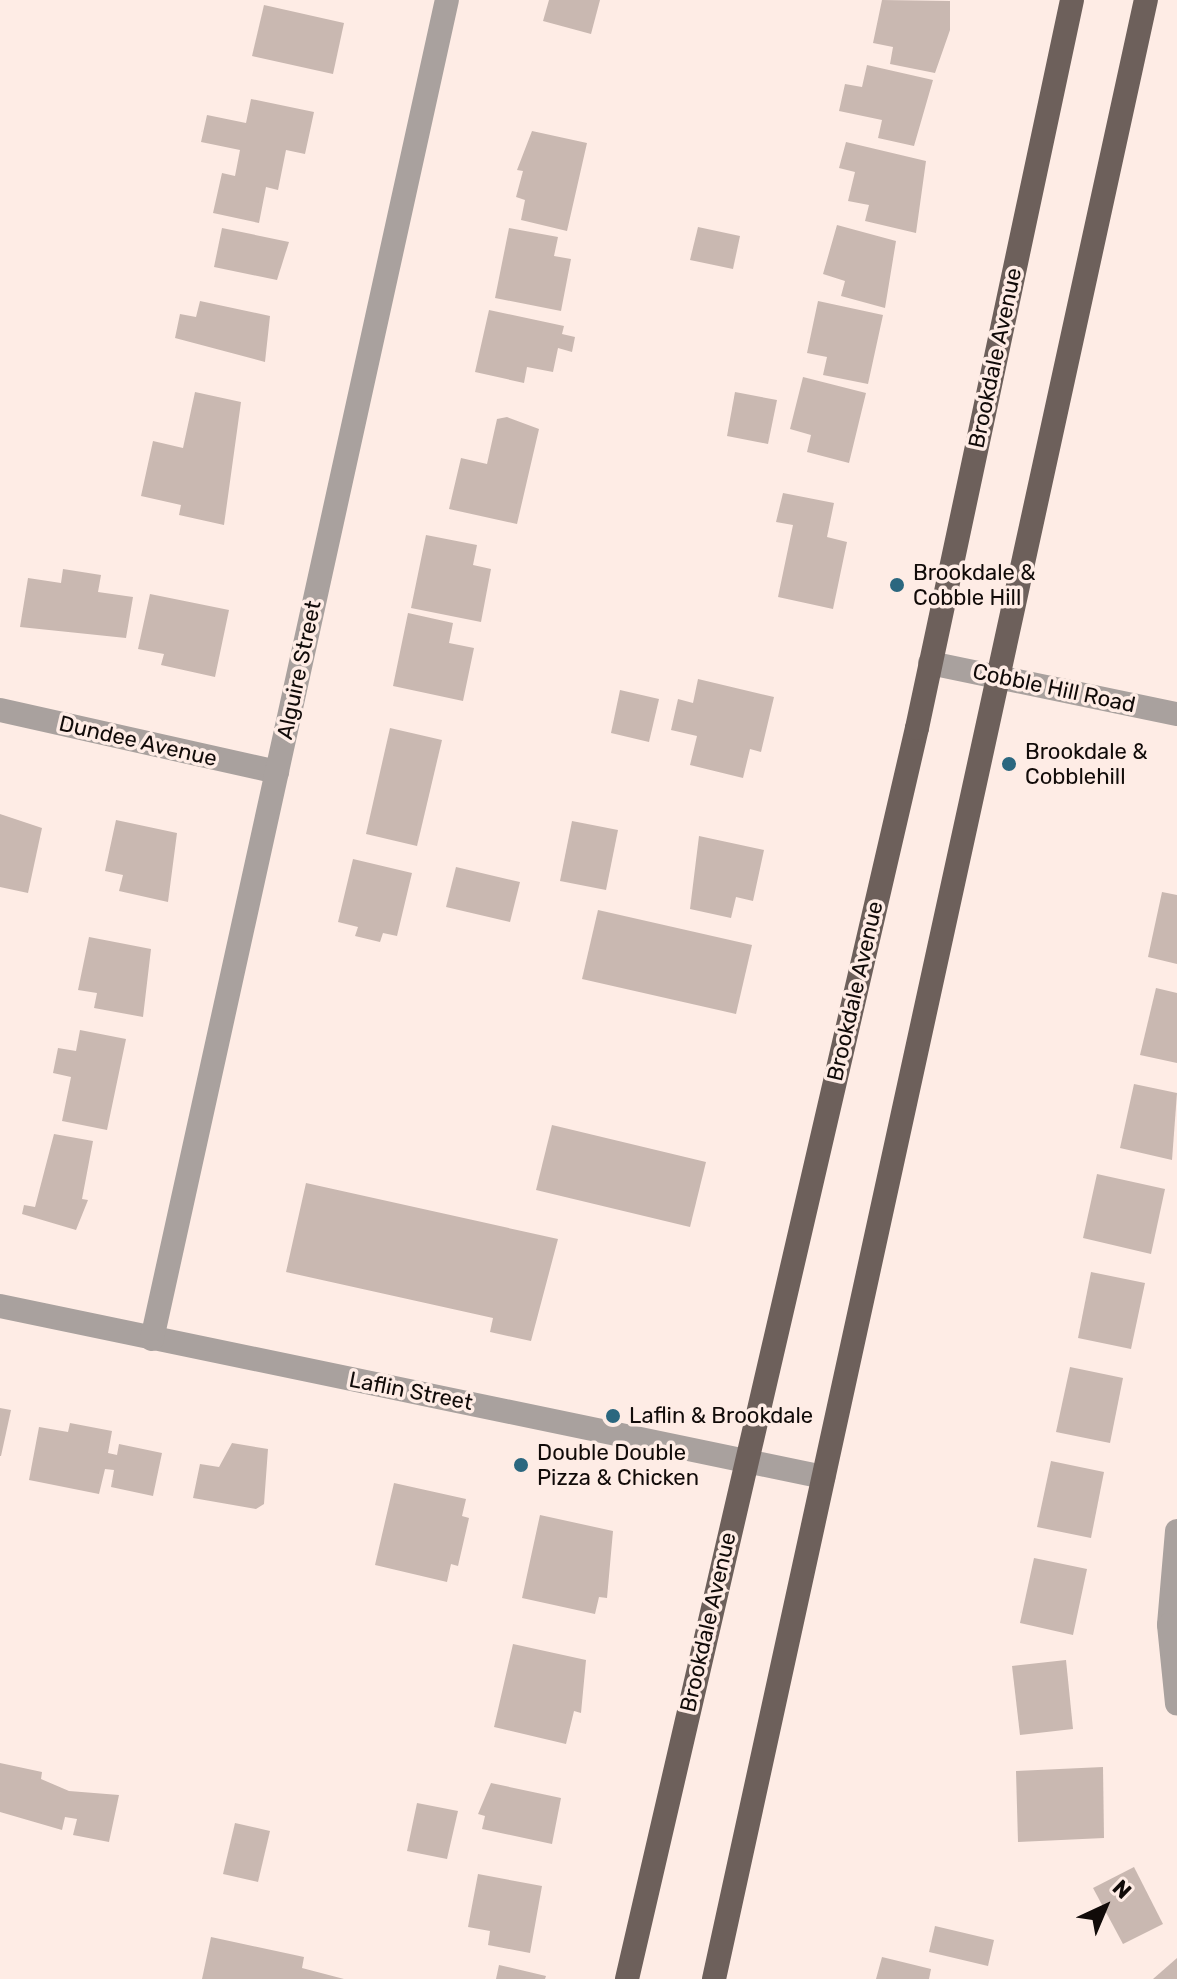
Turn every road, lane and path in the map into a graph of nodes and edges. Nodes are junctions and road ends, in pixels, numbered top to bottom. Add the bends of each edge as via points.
1 (447, 0) edge
2 (1072, 0) edge
3 (1146, 0) edge
4 (930, 663) junction
5 (999, 673) junction
6 (0, 710) edge
7 (1177, 714) edge
8 (277, 772) junction
9 (0, 1306) edge
10 (152, 1339) junction
11 (746, 1459) junction
12 (823, 1477) junction
13 (1177, 1531) edge
14 (1177, 1704) edge
15 (627, 1979) edge
16 (714, 1979) edge

1 - 8 street, Alguire Street
2 - 4 main road, Brookdale Avenue
3 - 5 main road
4 - 5 street, Cobble Hill Road
4 - 11 main road, Brookdale Avenue
5 - 7 street, Cobble Hill Road
5 - 12 main road
6 - 8 street, Dundee Avenue
8 - 10 street, Alguire Street
9 - 10 street, Laflin Street
10 - 11 street, Laflin Street
11 - 12 street, Laflin Street
11 - 15 main road, Brookdale Avenue
12 - 16 main road
13 - 14 street via 1169,1625

